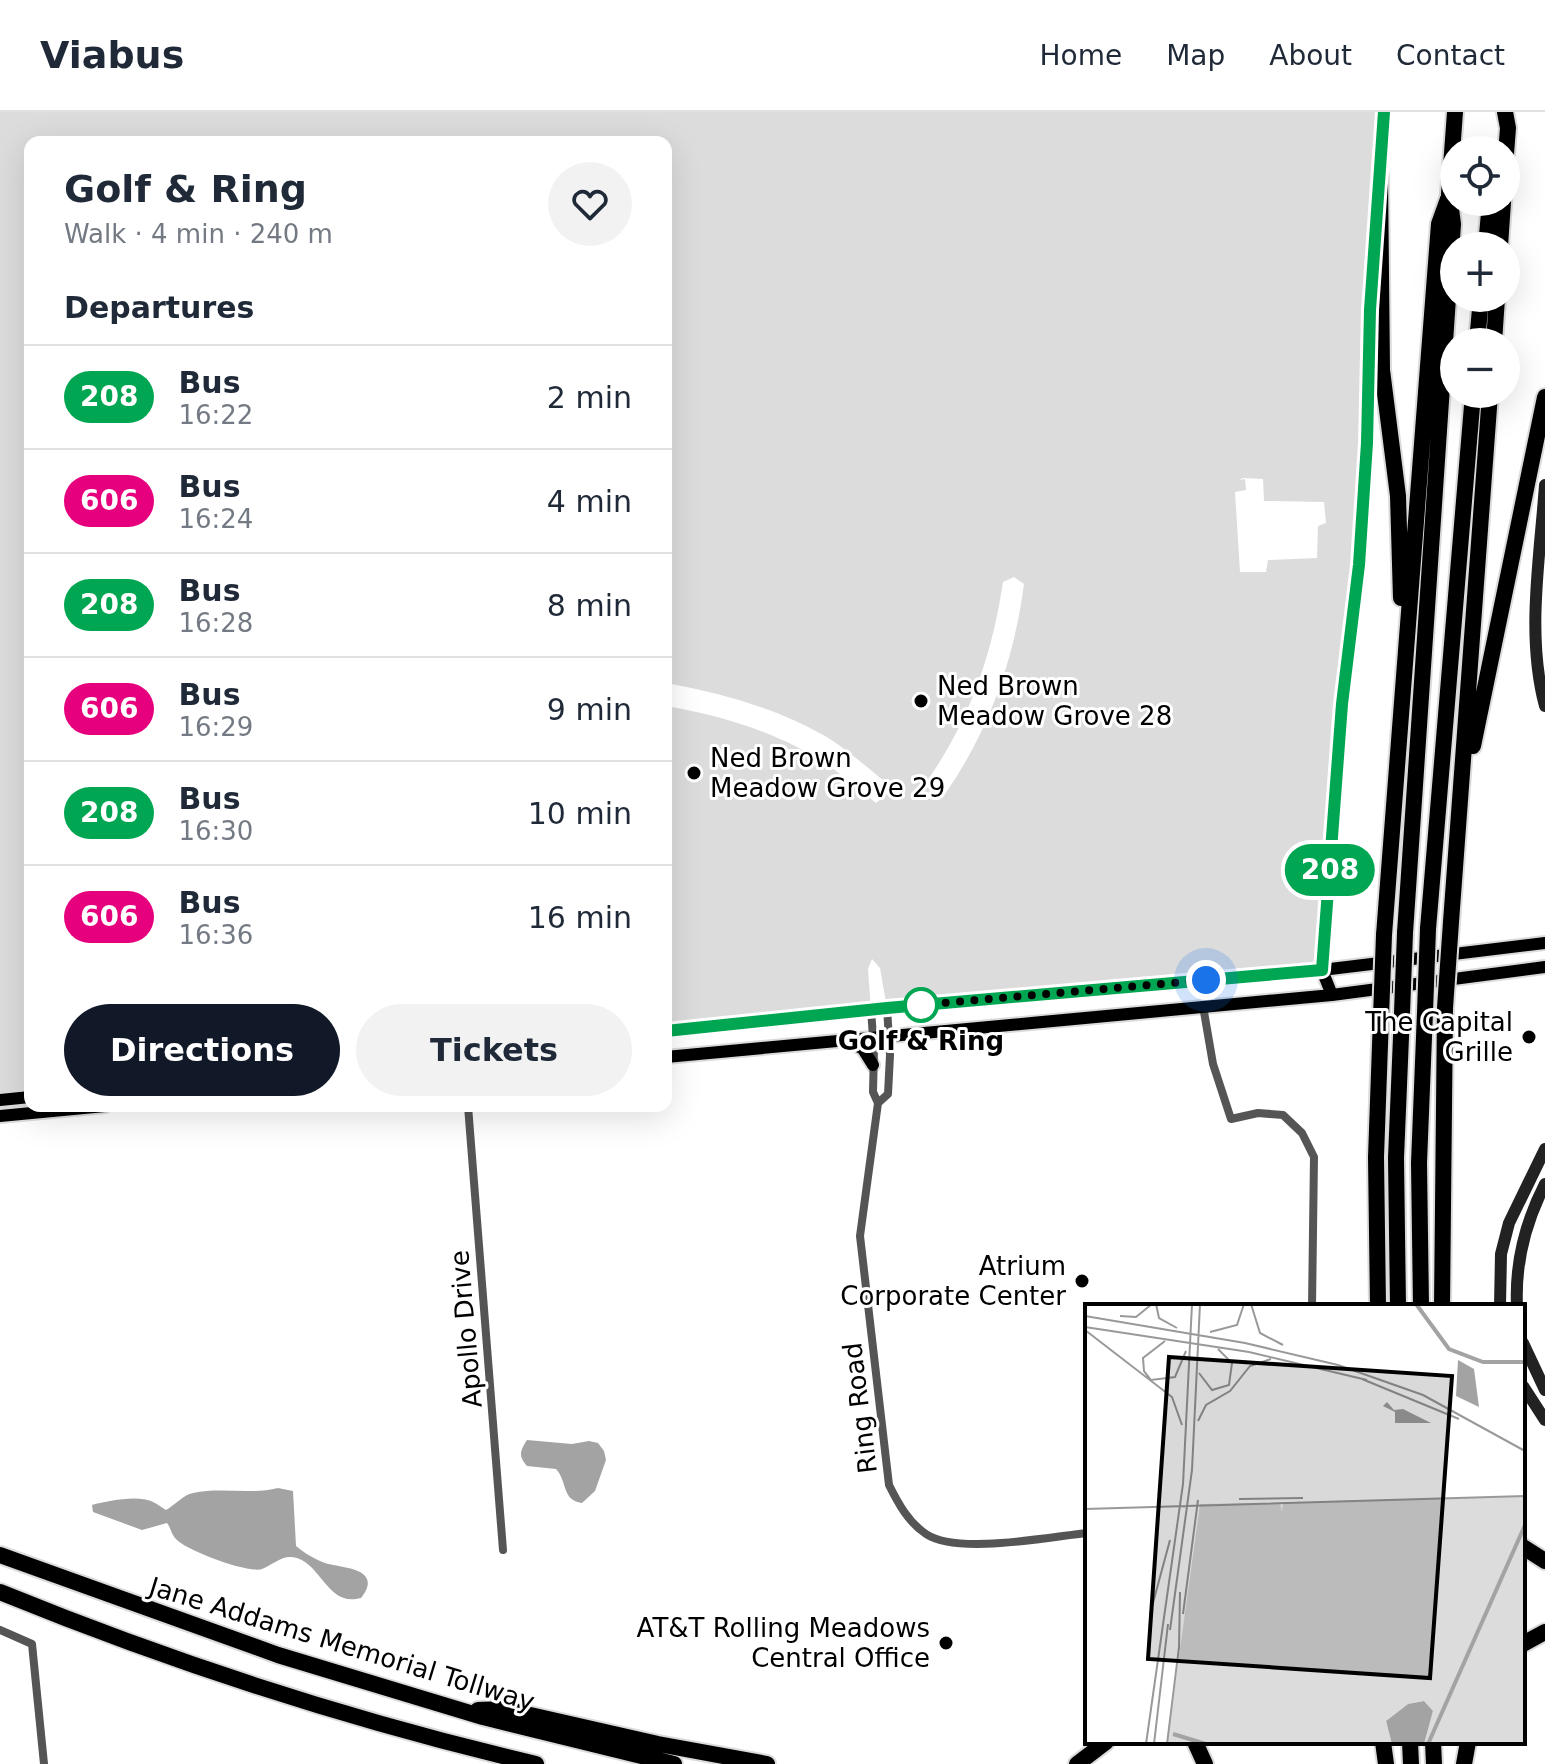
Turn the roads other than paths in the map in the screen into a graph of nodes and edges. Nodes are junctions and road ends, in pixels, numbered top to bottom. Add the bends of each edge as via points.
1 (1384, 112) edge
2 (1455, 112) edge
3 (1503, 112) edge
4 (1453, 136) edge
5 (1499, 136) edge
6 (1507, 136) edge
7 (1380, 176) junction
8 (1442, 216) edge
9 (1452, 216) edge
10 (1545, 397) edge
11 (1472, 408) edge
12 (1489, 408) edge
13 (1545, 485) edge
14 (1403, 683) junction
15 (1545, 706) edge
16 (1458, 826) junction
17 (1545, 943) edge
18 (1545, 967) edge
19 (1322, 970) junction
20 (1332, 995) junction
21 (1203, 1006) junction
22 (887, 1008) junction
23 (871, 1010) junction
24 (672, 1030) edge
25 (889, 1037) junction
26 (872, 1038) junction
27 (846, 1040) junction
28 (672, 1056) edge
29 (873, 1065) junction
30 (24, 1098) edge
31 (0, 1100) edge
32 (878, 1103) junction
33 (42, 1112) edge
34 (468, 1112) edge
35 (0, 1116) edge
36 (1545, 1149) edge
37 (1545, 1184) edge
38 (1377, 1232) junction
39 (1312, 1304) edge
40 (1368, 1304) edge
41 (1378, 1304) edge
42 (1398, 1304) edge
43 (1421, 1304) edge
44 (1442, 1304) edge
45 (1500, 1304) edge
46 (1517, 1304) edge
47 (1525, 1347) edge
48 (1525, 1389) edge
49 (1545, 1390) edge
50 (1545, 1420) edge
51 (1085, 1533) edge
52 (1525, 1548) edge
53 (503, 1550) dead end
54 (0, 1555) edge
55 (1545, 1561) edge
56 (0, 1592) edge
57 (0, 1630) edge
58 (1545, 1632) edge
59 (1525, 1643) edge
60 (461, 1711) junction
61 (1103, 1744) edge
62 (1196, 1744) edge
63 (1386, 1744) edge
64 (1410, 1744) edge
65 (1433, 1744) edge
66 (1455, 1744) edge
67 (1468, 1744) edge
68 (460, 1746) junction
69 (44, 1764) edge
70 (489, 1764) edge
71 (536, 1764) edge
72 (674, 1764) edge
73 (766, 1764) edge
74 (1077, 1764) edge
75 (1205, 1764) edge
76 (1388, 1764) edge
77 (1411, 1764) edge
78 (1434, 1764) edge
79 (1456, 1764) edge
80 (1464, 1764) edge

1 - 7 main road
2 - 4 highway
3 - 5 highway
3 - 6 highway
7 - 14 highway via 1382,370 1398,496
7 - 19 main road via 1359,565 1342,704
8 - 14 highway
9 - 42 highway, bridge via 1405,933 1396,1158
10 - 16 highway
11 - 43 highway, bridge via 1428,929 1419,1163
12 - 16 highway
13 - 15 street via 1536,660
14 - 38 highway, bridge via 1384,935
16 - 44 highway, bridge via 1445,1008
17 - 19 main road
18 - 20 main road
19 - 20 main road
19 - 22 main road
20 - 21 main road
21 - 25 main road
21 - 39 street via 1213,1064 1231,1119 1283,1115 1302,1133 1314,1157
22 - 23 main road
22 - 25 street, Ring Road
23 - 24 main road
23 - 26 street, Ring Road
25 - 26 main road
25 - 32 street, Ring Road via 888,1094
26 - 27 main road
26 - 29 street, Ring Road
27 - 28 main road
27 - 29 main road via 863,1049
29 - 32 street, Ring Road
30 - 31 main road
32 - 51 street, Ring Road via 860,1236 889,1485 902,1511 927,1535 959,1545
33 - 35 main road
34 - 53 street, Apollo Drive
36 - 45 street via 1509,1223 1501,1254
37 - 46 street via 1523,1241
38 - 40 highway
38 - 41 highway
47 - 49 street
48 - 50 street
52 - 55 highway
54 - 60 highway, Jane Addams Memorial Tollway via 278,1655
56 - 68 highway via 160,1654
57 - 69 street via 32,1644
58 - 59 highway
60 - 72 highway, Jane Addams Memorial Tollway
60 - 73 highway via 504,1709
61 - 74 highway
62 - 75 highway
63 - 76 highway
64 - 77 highway
65 - 78 highway
66 - 79 highway
67 - 80 highway
68 - 70 highway
68 - 71 highway

